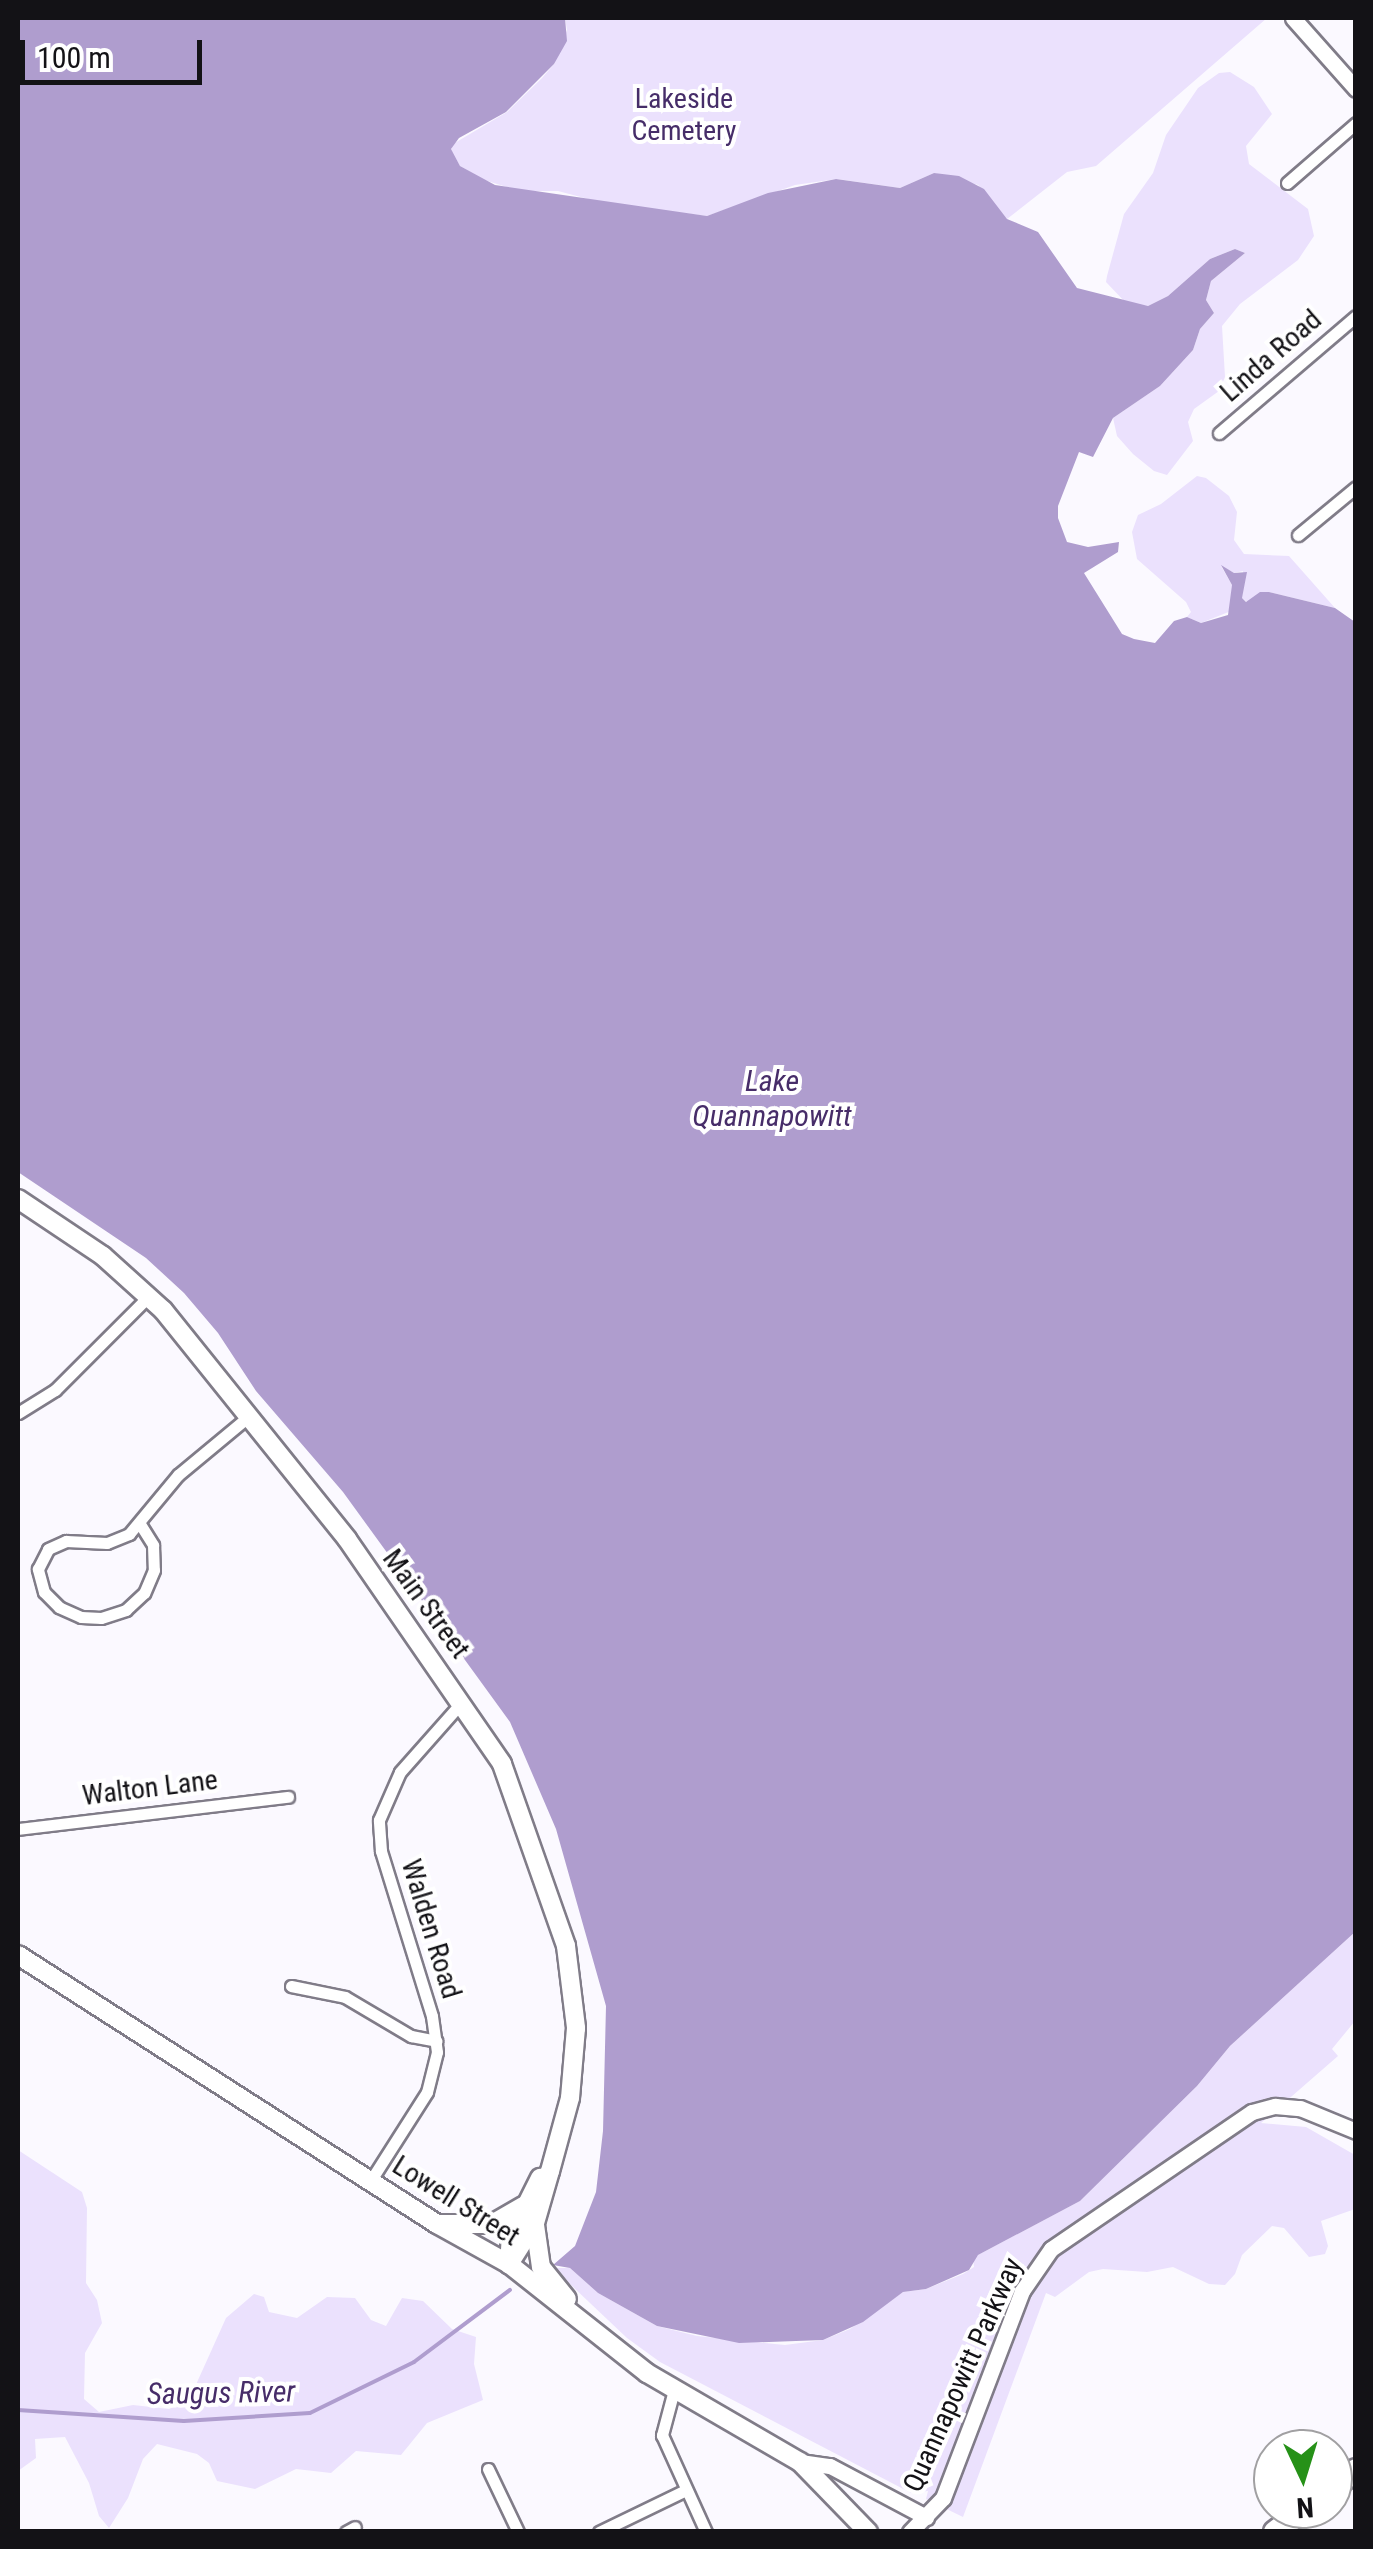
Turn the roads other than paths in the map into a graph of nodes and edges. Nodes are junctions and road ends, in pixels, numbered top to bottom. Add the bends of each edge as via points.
1 (1294, 18) edge
2 (1356, 88) edge
3 (1356, 123) edge
4 (1286, 182) dead end
5 (1356, 316) edge
6 (1219, 433) dead end
7 (1356, 487) edge
8 (1298, 536) dead end
9 (18, 1199) edge
10 (149, 1296) junction
11 (18, 1413) edge
12 (249, 1416) junction
13 (140, 1524) junction
14 (462, 1702) junction
15 (288, 1797) dead end
16 (18, 1829) edge
17 (18, 1956) edge
18 (292, 1986) dead end
19 (437, 2041) junction
20 (1356, 2131) edge
21 (555, 2151) junction
22 (370, 2180) junction
23 (527, 2202) junction
24 (535, 2223) junction
25 (437, 2224) junction
26 (508, 2264) junction
27 (600, 2337) junction
28 (674, 2390) junction
29 (800, 2462) junction
30 (488, 2469) dead end
31 (686, 2490) junction
32 (850, 2512) junction
33 (912, 2527) edge
34 (518, 2532) edge
35 (599, 2532) edge
36 (706, 2532) edge
37 (860, 2532) edge
38 (868, 2532) edge

1 - 2 street
3 - 4 street
5 - 6 street, Linda Road
7 - 8 street
9 - 10 main road, Main Street via 104,1256
10 - 11 street via 55,1390
10 - 12 main road, Main Street
12 - 13 street via 178,1476
12 - 14 main road, Main Street
13 - 13 street via 153,1545 154,1570 126,1610 81,1617 44,1592 38,1570 48,1548 66,1541 112,1542
14 - 19 street, Walden Road via 400,1772 379,1828
14 - 21 main road, Main Street via 515,1794 569,1960 575,2060
15 - 16 street, Walton Lane
17 - 22 main road, Lowell Street
18 - 19 street via 345,1997 411,2036
19 - 22 street, Walden Road via 427,2092
20 - 33 street, Quannapowitt Parkway via 1300,2108 1252,2112 1051,2249 1022,2291 943,2498
21 - 23 main road, Main Street
21 - 24 main road, Main Street
22 - 25 main road, Lowell Street
23 - 25 main road via 492,2224
23 - 26 main road, Main Street
24 - 26 main road, Main Street
24 - 27 main road via 541,2266
25 - 26 main road, Lowell Street
26 - 27 main road, Lowell Street
27 - 28 main road, Lowell Street
28 - 29 main road, Lowell Street
28 - 31 street via 662,2432
29 - 32 main road, Lowell Street
29 - 33 street, Quannapowitt Parkway via 826,2464
30 - 34 street
31 - 35 street
31 - 36 street
32 - 37 main road, Lowell Street
32 - 38 main road, Lowell Street

